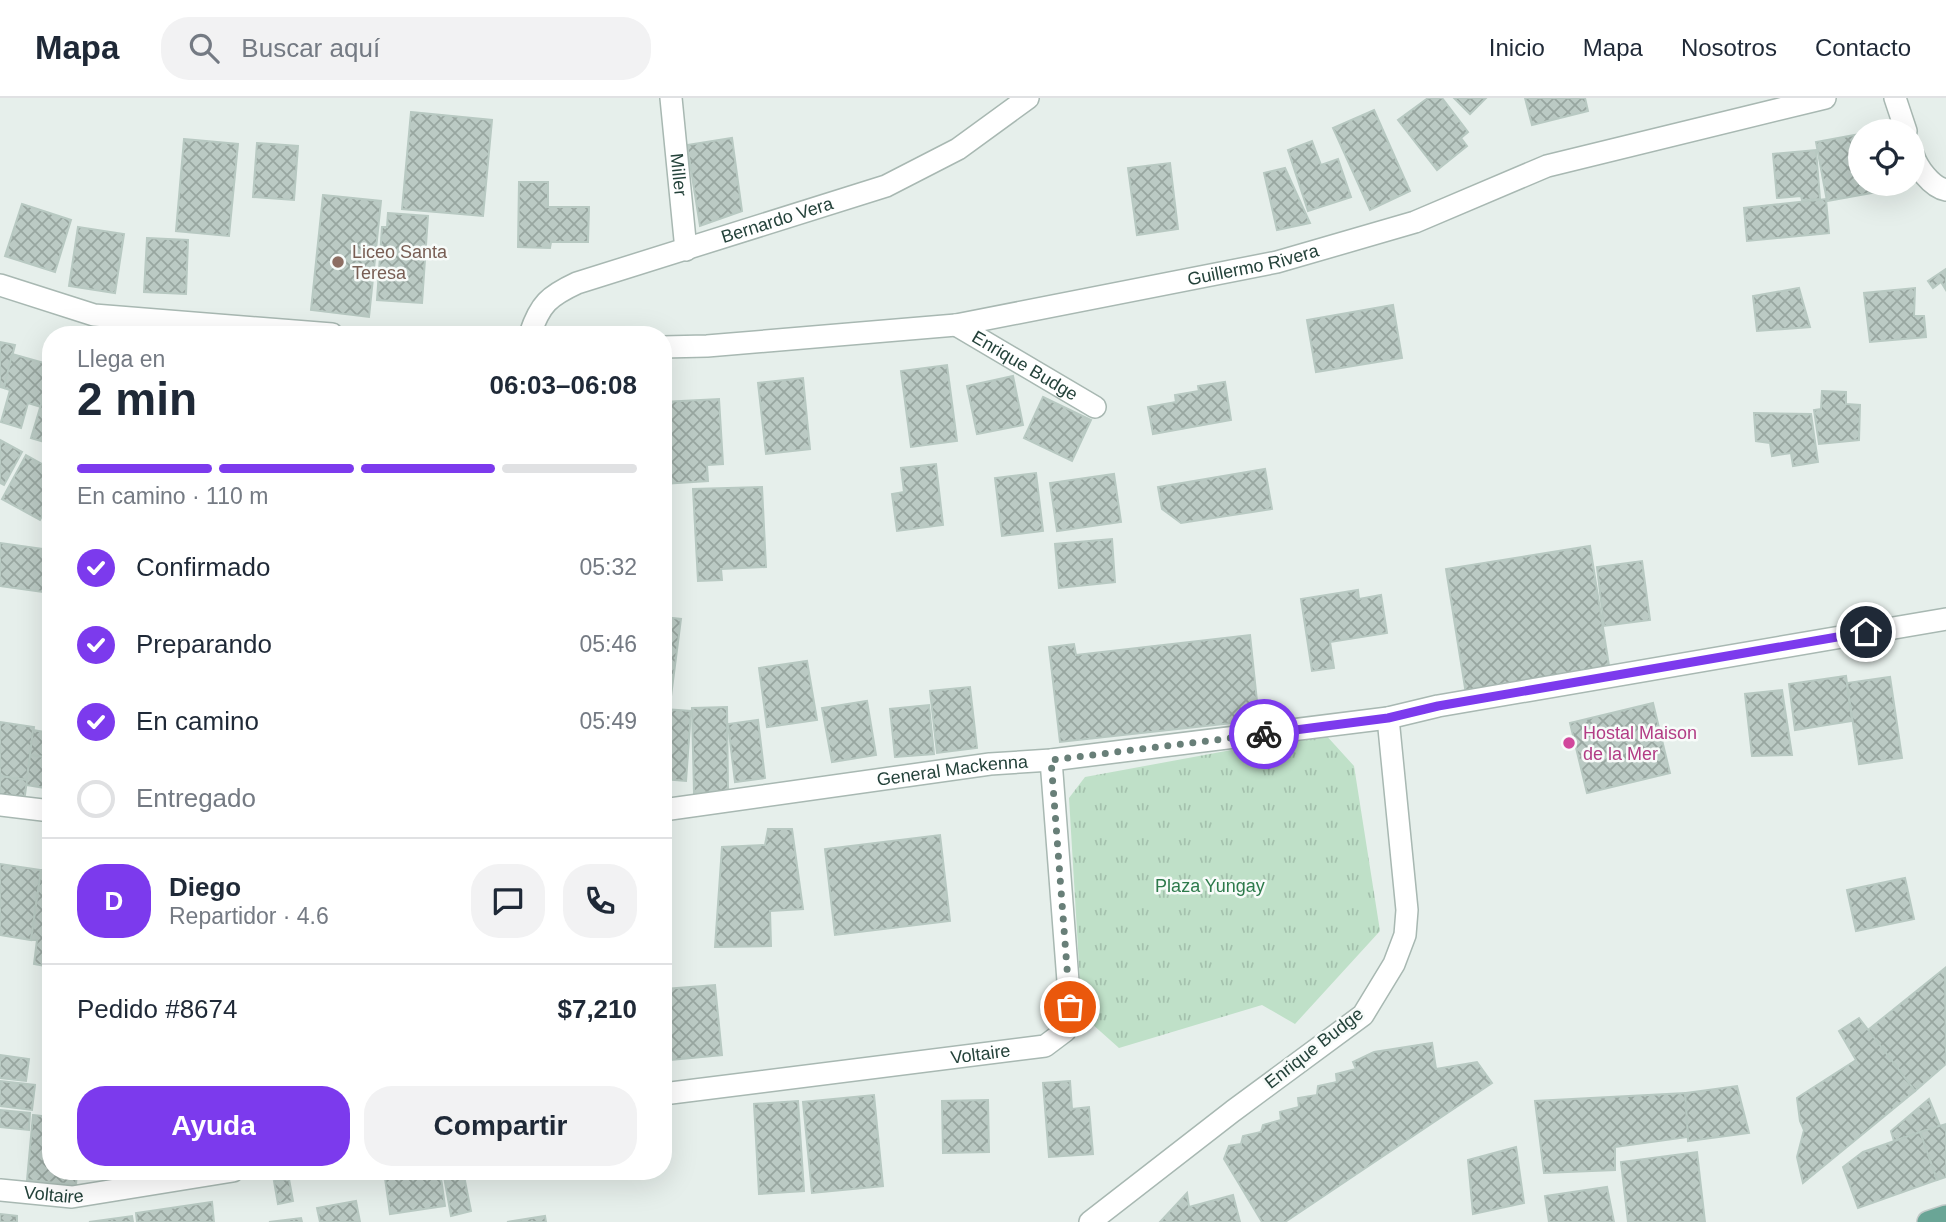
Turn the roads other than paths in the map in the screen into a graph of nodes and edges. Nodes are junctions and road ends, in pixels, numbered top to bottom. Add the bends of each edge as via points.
1 (671, 98) edge
2 (1028, 98) edge
3 (1825, 98) edge
4 (1895, 98) edge
5 (1902, 119) edge
6 (1925, 174) edge
7 (1946, 190) edge
8 (686, 250) junction
9 (0, 285) edge
10 (956, 325) junction
11 (232, 326) edge
12 (533, 326) edge
13 (672, 347) edge
14 (1095, 407) dead end
15 (1946, 619) edge
16 (1388, 718) junction
17 (1051, 760) junction
18 (0, 806) edge
19 (672, 809) edge
20 (42, 810) edge
21 (672, 1093) edge
22 (177, 1180) edge
23 (0, 1190) edge
24 (1946, 1216) edge
25 (1090, 1222) edge
26 (1928, 1222) edge

1 - 8 street, Miller
2 - 8 street, Bernardo Vera via 958,149 886,186
3 - 10 street, Guillermo Rivera via 1547,166 1415,222 1277,261
4 - 5 street
6 - 7 street
8 - 12 street, Bernardo Vera via 553,294
9 - 11 street via 94,315
10 - 13 street, Guillermo Rivera
10 - 14 street, Enrique Budge
15 - 16 street, General Mackenna
16 - 17 street, General Mackenna
16 - 25 street, Enrique Budge via 1407,911 1405,936 1394,964 1363,1015
17 - 19 street, General Mackenna via 990,764
17 - 21 street, Voltaire via 1070,1007 1065,1031 1045,1046
18 - 20 street
22 - 23 street, Voltaire via 72,1197
24 - 26 main road

